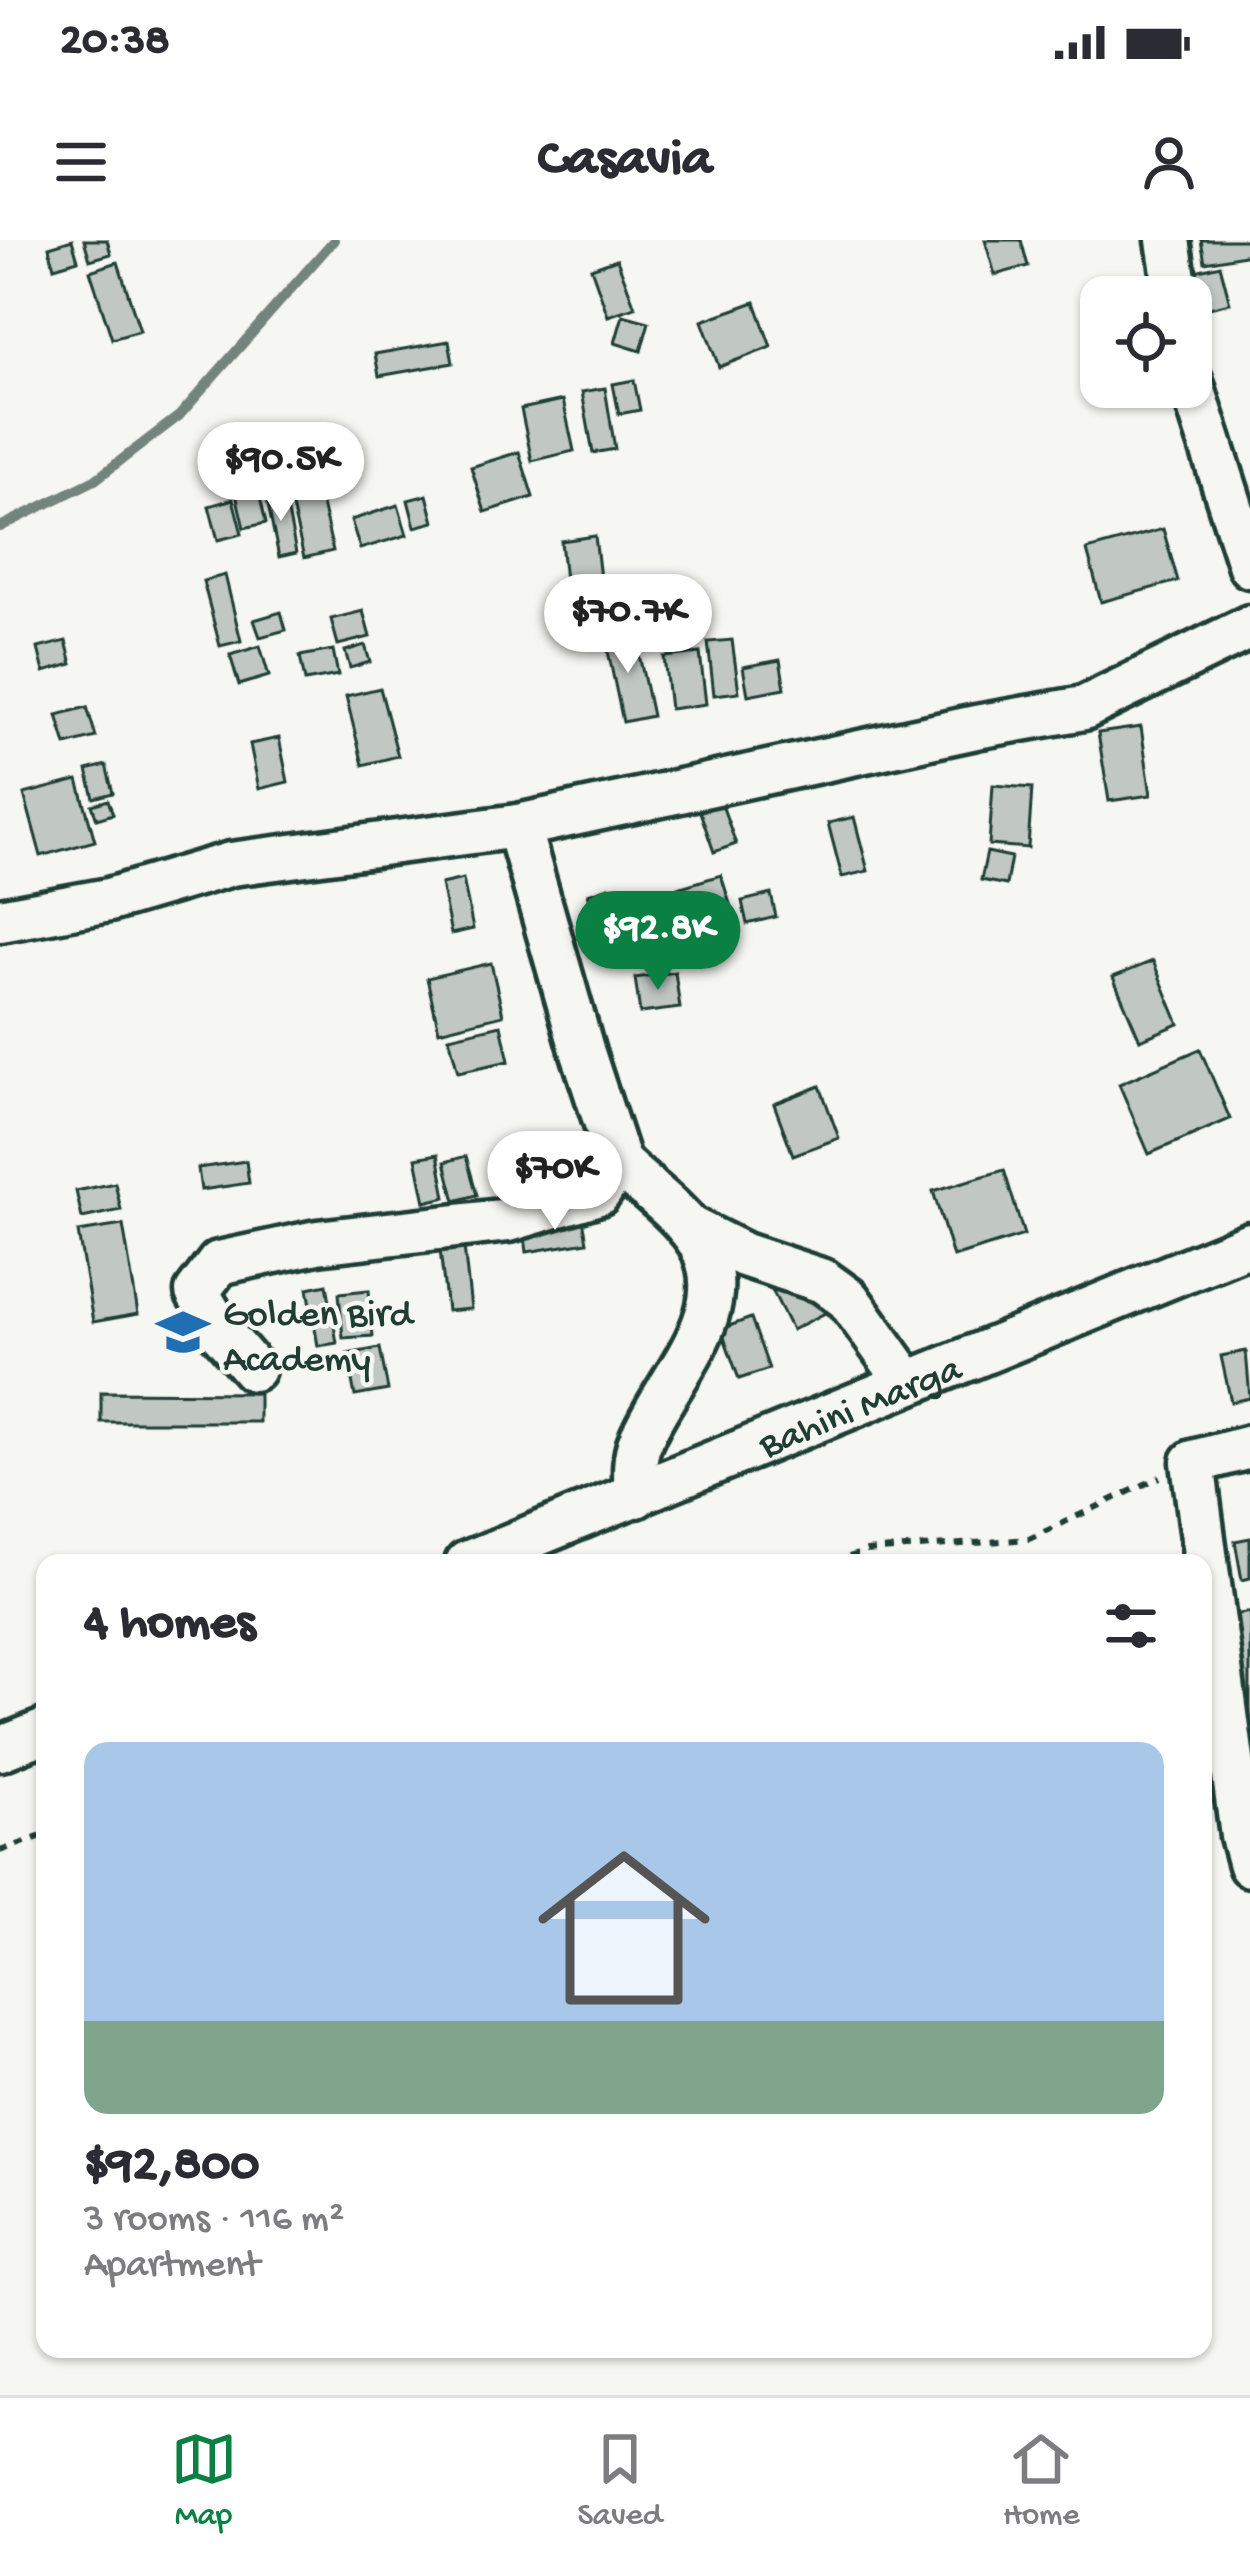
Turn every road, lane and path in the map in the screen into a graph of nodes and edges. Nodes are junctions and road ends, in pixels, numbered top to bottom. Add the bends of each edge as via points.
1 (1168, 240) edge
2 (1174, 276) edge
3 (1199, 408) edge
4 (1250, 566) edge
5 (1250, 627) edge
6 (518, 826) junction
7 (0, 920) edge
8 (619, 1163) junction
9 (688, 1227) junction
10 (1250, 1244) edge
11 (254, 1370) dead end
12 (907, 1382) junction
13 (1250, 1447) edge
14 (1193, 1462) junction
15 (636, 1496) junction
16 (490, 1554) edge
17 (858, 1554) edge
18 (1205, 1554) edge
19 (1212, 1607) edge
20 (36, 1735) edge
21 (0, 1749) edge
22 (36, 1838) edge
23 (0, 1851) edge
24 (1250, 1865) edge

1 - 2 street
3 - 4 street
5 - 6 street via 1084,708
6 - 7 street via 231,864 109,900
6 - 8 street
8 - 9 street
8 - 11 street via 599,1193 509,1220 317,1242 219,1263 197,1292
9 - 12 street via 836,1290
9 - 15 street via 712,1285 706,1317 640,1441
10 - 12 street, Bahini Marga
12 - 15 street, Bahini Marga
13 - 14 street
14 - 17 path via 1029,1539
14 - 18 street
15 - 16 street, Bahini Marga
19 - 24 street
20 - 21 street
22 - 23 path

